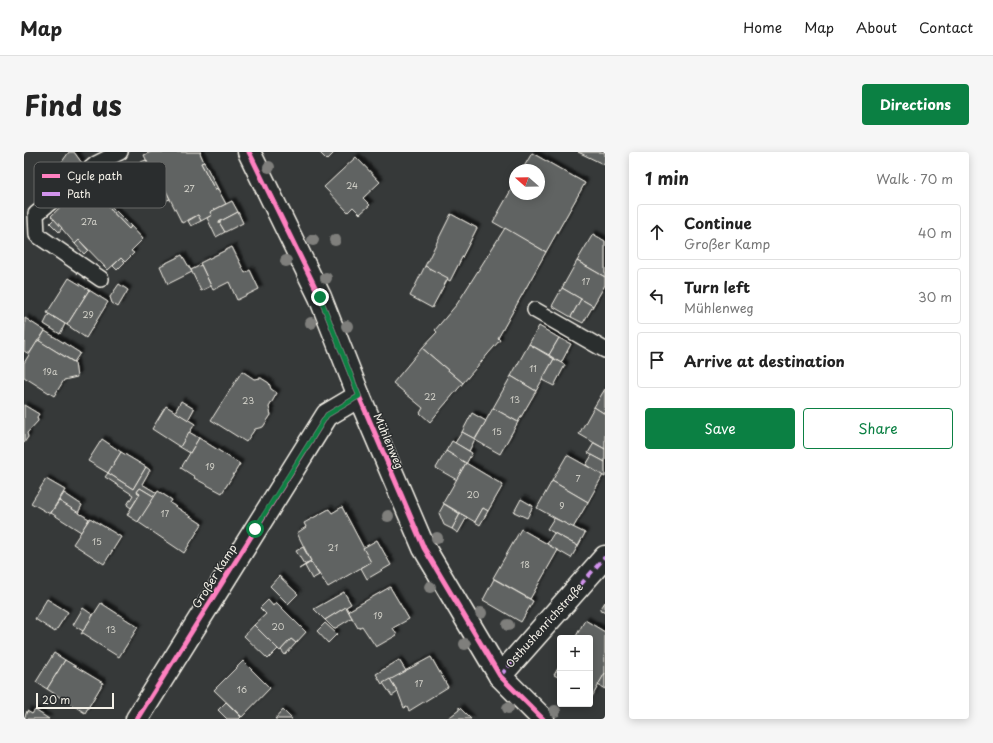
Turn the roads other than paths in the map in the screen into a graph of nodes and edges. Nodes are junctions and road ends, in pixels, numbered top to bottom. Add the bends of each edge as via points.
1 (120, 152) edge
2 (248, 152) edge
3 (100, 162) edge
4 (43, 208) edge
5 (101, 279) dead end
6 (535, 310) dead end
7 (605, 350) edge
8 (359, 396) junction
9 (605, 557) edge
10 (500, 676) junction
11 (137, 719) edge
12 (543, 719) edge

1 - 3 lane
2 - 8 street, Mühlenweg via 320,297
4 - 5 lane via 36,214 36,235
6 - 7 lane
8 - 10 street, Mühlenweg via 424,548
8 - 11 street, Großer Kamp via 327,415
9 - 10 street, Osthushenrichstraße
10 - 12 street, Mühlenweg

